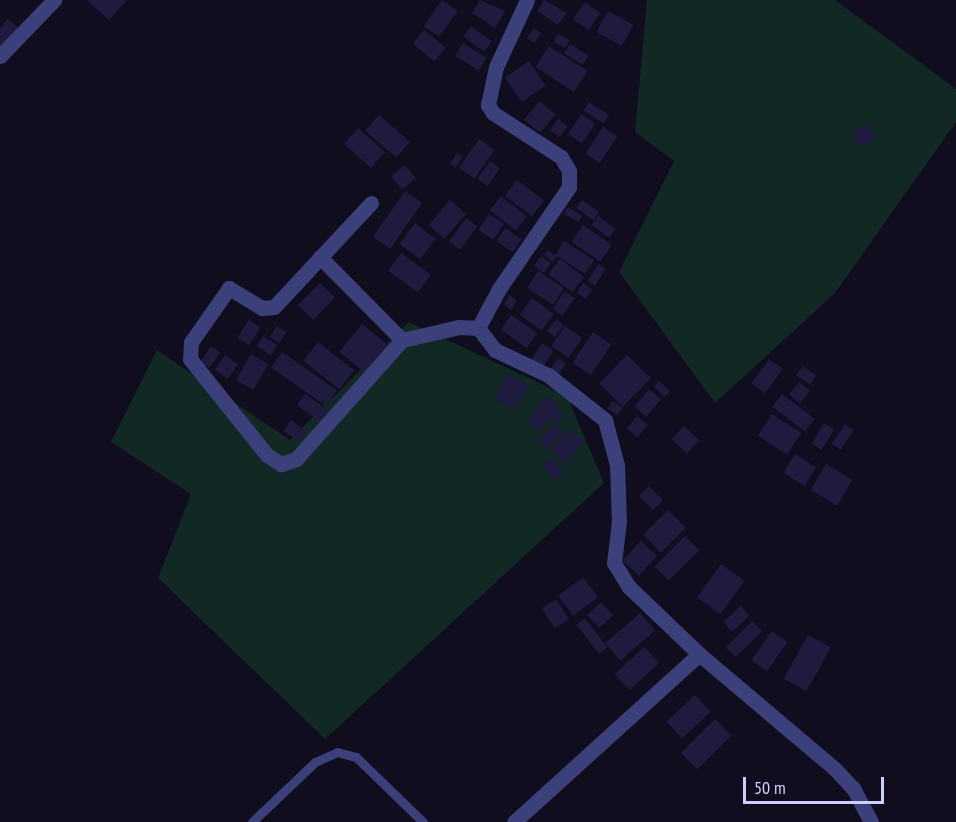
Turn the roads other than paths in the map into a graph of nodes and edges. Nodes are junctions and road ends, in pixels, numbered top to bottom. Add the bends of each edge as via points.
1 (54, 0) edge
2 (527, 0) edge
3 (0, 56) edge
4 (371, 203) dead end
5 (320, 257) junction
6 (478, 328) junction
7 (402, 340) junction
8 (699, 654) junction
9 (252, 822) edge
10 (423, 822) edge
11 (514, 822) edge
12 (871, 822) edge

1 - 3 street
2 - 6 street via 496,67 488,105 493,113 561,157 569,171 569,187 499,289
4 - 5 street
5 - 7 street
5 - 7 street via 274,307 262,308 235,289 224,290 190,342 190,359 267,455 281,464 296,459
6 - 7 street via 459,327
6 - 8 street via 495,350 548,375 605,420 617,465 620,521 614,563 629,587
8 - 11 street
8 - 12 street via 835,769 853,788
9 - 10 lane via 315,762 337,752 356,757

